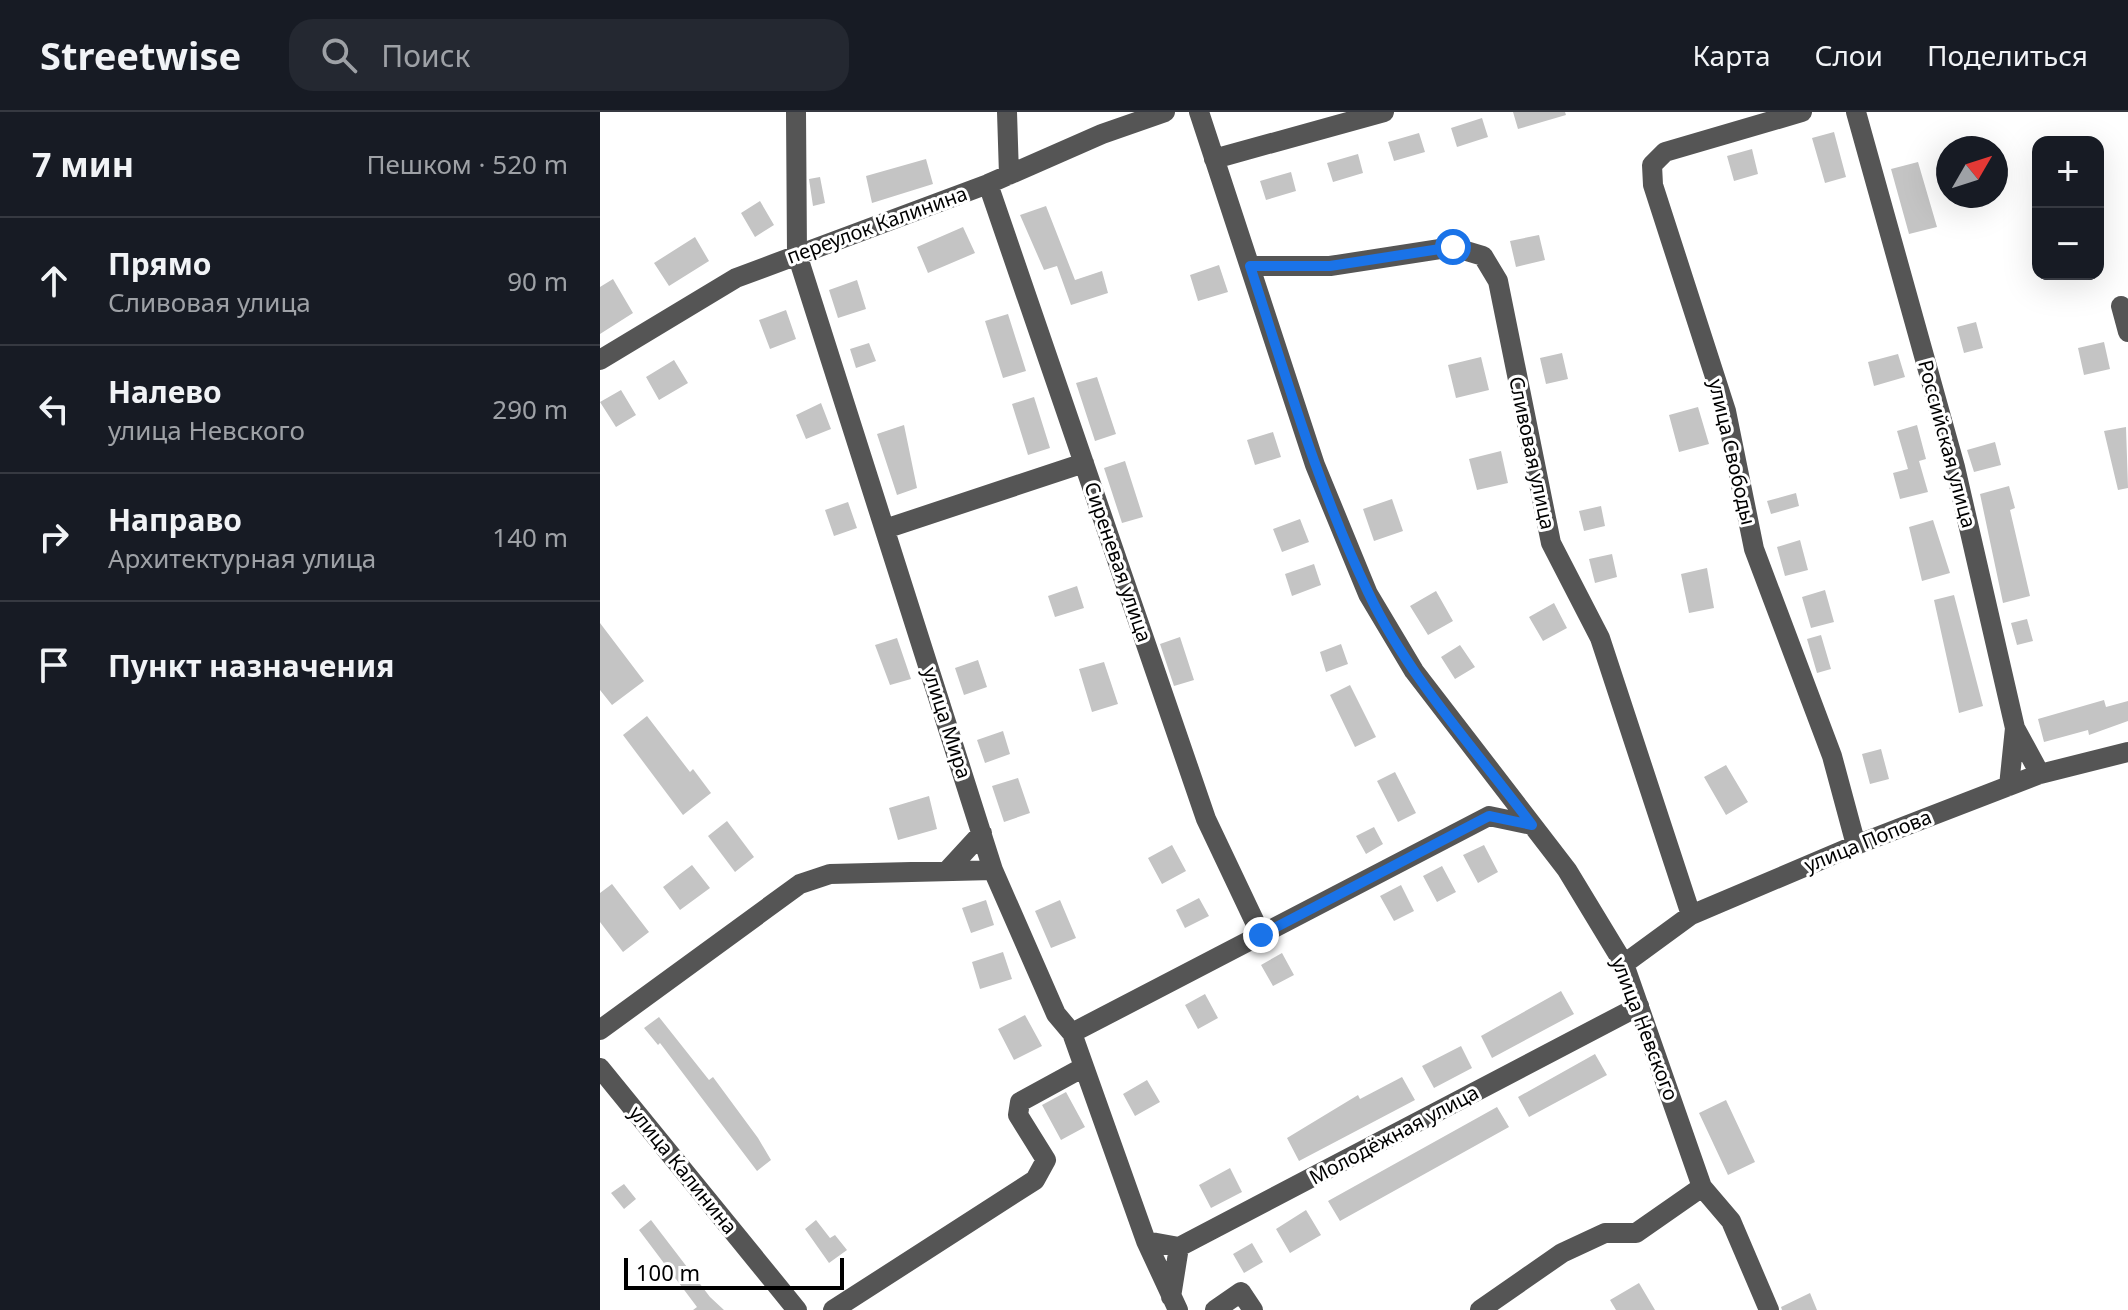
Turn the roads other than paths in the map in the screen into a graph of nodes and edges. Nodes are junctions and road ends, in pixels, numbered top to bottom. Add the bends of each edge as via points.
1 (796, 112) edge
2 (1007, 112) edge
3 (1165, 112) edge
4 (1200, 112) edge
5 (1384, 112) edge
6 (1802, 112) edge
7 (1856, 112) edge
8 (1214, 159) junction
9 (1009, 175) junction
10 (988, 184) junction
11 (797, 254) junction
12 (1250, 266) junction
13 (2121, 306) dead end
14 (2128, 332) edge
15 (600, 360) edge
16 (1084, 463) junction
17 (885, 529) junction
18 (2015, 728) junction
19 (2128, 752) edge
20 (2040, 774) junction
21 (2009, 786) junction
22 (1532, 825) junction
23 (982, 833) junction
24 (1856, 845) junction
25 (993, 870) junction
26 (947, 871) junction
27 (1691, 915) junction
28 (1261, 935) junction
29 (1624, 964) junction
30 (1639, 1006) junction
31 (600, 1030) edge
32 (1072, 1033) junction
33 (1084, 1067) junction
34 (600, 1068) edge
35 (1702, 1187) junction
36 (1146, 1241) junction
37 (1179, 1247) junction
38 (1175, 1304) edge
39 (797, 1310) edge
40 (833, 1310) edge
41 (1215, 1310) edge
42 (1253, 1310) edge
43 (1480, 1310) edge
44 (1769, 1310) edge

1 - 11 street, улица Мира
2 - 9 street
3 - 9 street, переулок Калинина
4 - 8 street, улица Невского
5 - 8 street
6 - 24 street, улица Свободы via 1665,152 1652,165 1726,411 1754,549 1832,756
7 - 18 street, Российская улица via 1955,467
8 - 12 street, улица Невского
9 - 10 street, переулок Калинина
10 - 11 street, переулок Калинина
10 - 16 street, Сиреневая улица
11 - 15 street, переулок Калинина via 736,278
11 - 17 street, улица Мира
12 - 22 street, улица Невского via 1315,465 1368,594 1414,671
12 - 27 street, Сливовая улица via 1330,266 1453,247 1483,256 1498,281 1551,543 1600,638
13 - 14 street
16 - 17 street
16 - 28 street, Сиреневая улица via 1206,819
17 - 23 street, улица Мира
18 - 20 street, Российская улица
18 - 21 street
19 - 20 street, улица Попова
20 - 21 street, улица Попова
21 - 24 street, улица Попова
22 - 28 street via 1489,816
22 - 29 street, улица Невского via 1567,870
23 - 25 street, улица Мира
23 - 26 street
24 - 27 street, улица Попова
25 - 26 street
25 - 32 street, улица Мира via 1056,1014
26 - 31 street via 830,874 800,884
27 - 29 street, улица Попова
28 - 32 street
29 - 30 street, улица Невского
30 - 35 street, улица Невского
30 - 37 street, Молодёжная улица
32 - 33 street, улица Мира
33 - 36 street, улица Мира
33 - 40 street via 1020,1102 1018,1115 1046,1160 1035,1180
34 - 39 street, улица Калинина
35 - 43 street via 1636,1233 1605,1233 1562,1253
35 - 44 street, улица Невского via 1731,1221
36 - 37 street
36 - 38 street, улица Мира
37 - 38 street
41 - 42 street via 1241,1292

